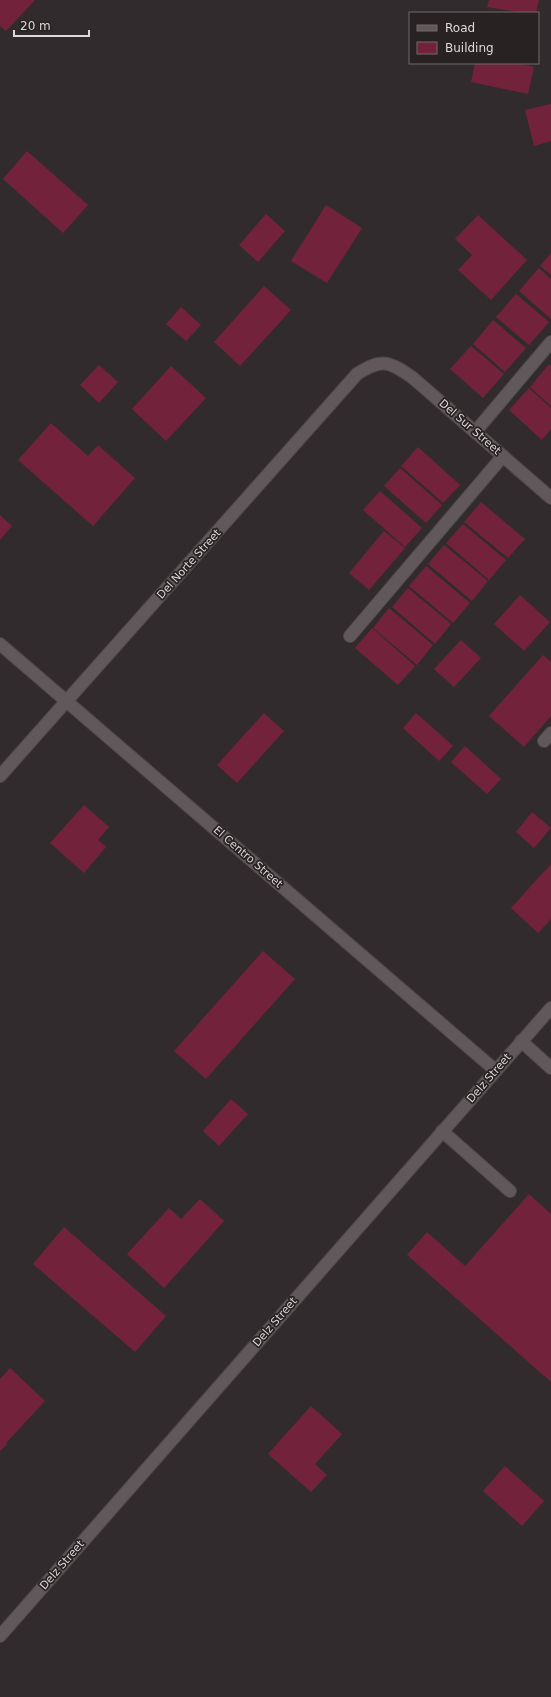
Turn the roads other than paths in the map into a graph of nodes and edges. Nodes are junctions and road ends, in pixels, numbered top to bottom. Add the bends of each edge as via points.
1 (551, 342) edge
2 (385, 363) joint
3 (475, 432) junction
4 (503, 456) junction
5 (551, 498) edge
6 (350, 636) dead end
7 (0, 644) edge
8 (67, 701) junction
9 (0, 776) edge
10 (551, 1008) edge
11 (521, 1041) junction
12 (551, 1068) edge
13 (495, 1070) junction
14 (442, 1131) junction
15 (510, 1191) dead end
16 (0, 1636) edge

1 - 3 street
2 - 3 street, Del Sur Street via 399,368 413,378
2 - 8 street, Del Norte Street via 371,365 357,374
3 - 4 street, Del Sur Street
4 - 5 street, Del Sur Street
4 - 6 street
7 - 8 street, El Centro Street
8 - 9 street, Del Norte Street
8 - 13 street, El Centro Street
10 - 11 street, Delz Street
11 - 12 street
11 - 13 street, Delz Street
13 - 14 street, Delz Street
14 - 15 street
14 - 16 street, Delz Street

